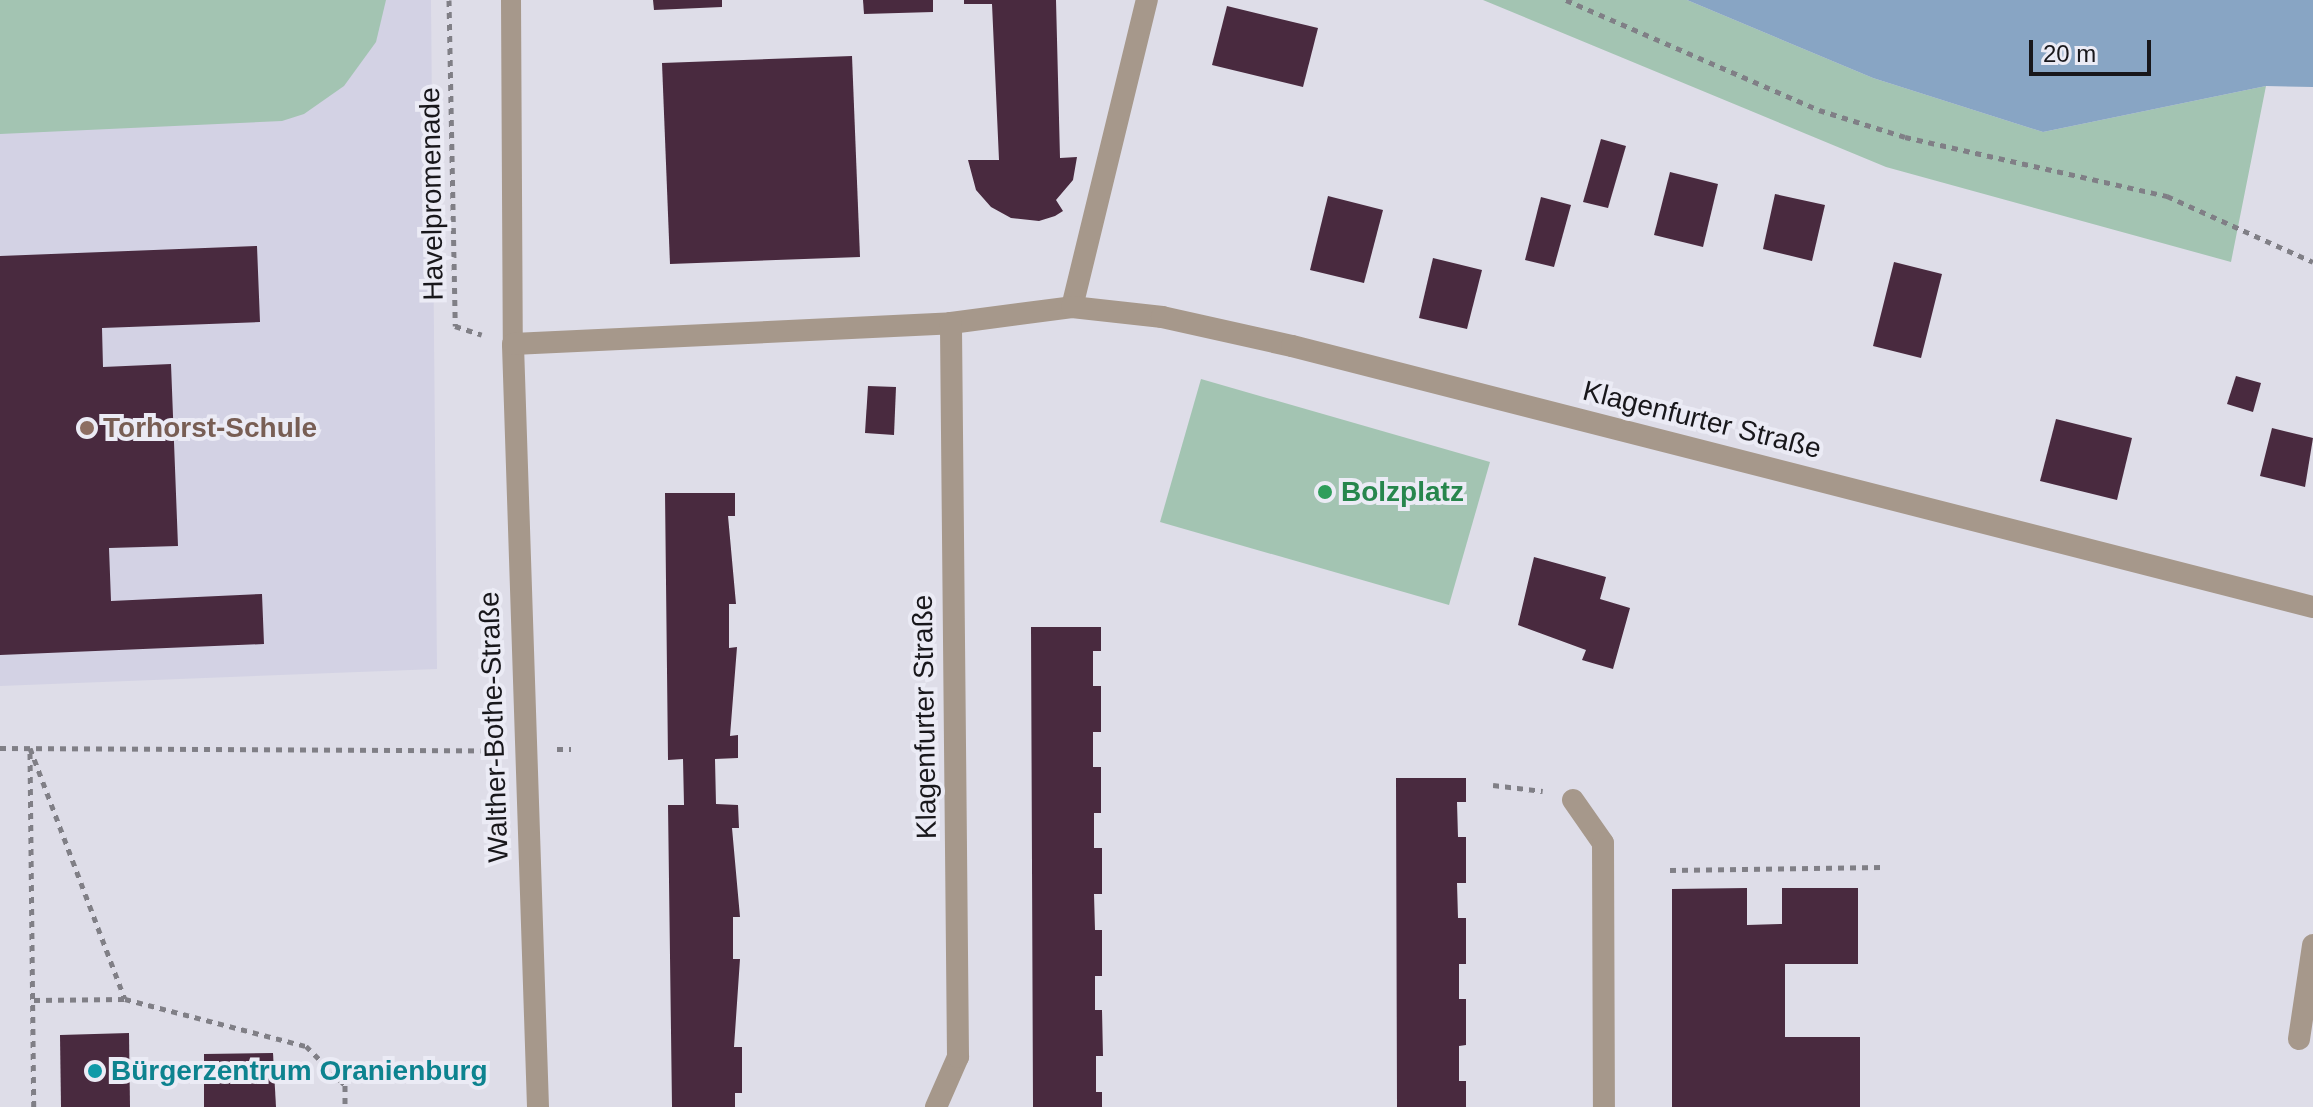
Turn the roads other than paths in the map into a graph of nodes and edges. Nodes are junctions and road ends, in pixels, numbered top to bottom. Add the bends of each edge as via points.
1 (511, 0) edge
2 (1147, 0) edge
3 (1072, 307) junction
4 (951, 323) junction
5 (513, 344) junction
6 (2313, 607) edge
7 (1573, 800) road end
8 (2313, 945) edge
9 (2299, 1039) dead end
10 (538, 1107) edge
11 (936, 1107) edge
12 (1604, 1107) edge

1 - 5 lane
2 - 3 street
3 - 4 street, Klagenfurter Straße
3 - 6 street, Klagenfurter Straße via 1162,317 1292,346
4 - 5 street, Klagenfurter Straße
4 - 11 street, Klagenfurter Straße via 958,1057
5 - 10 street, Walther-Bothe-Straße
7 - 12 street via 1603,843
8 - 9 street

